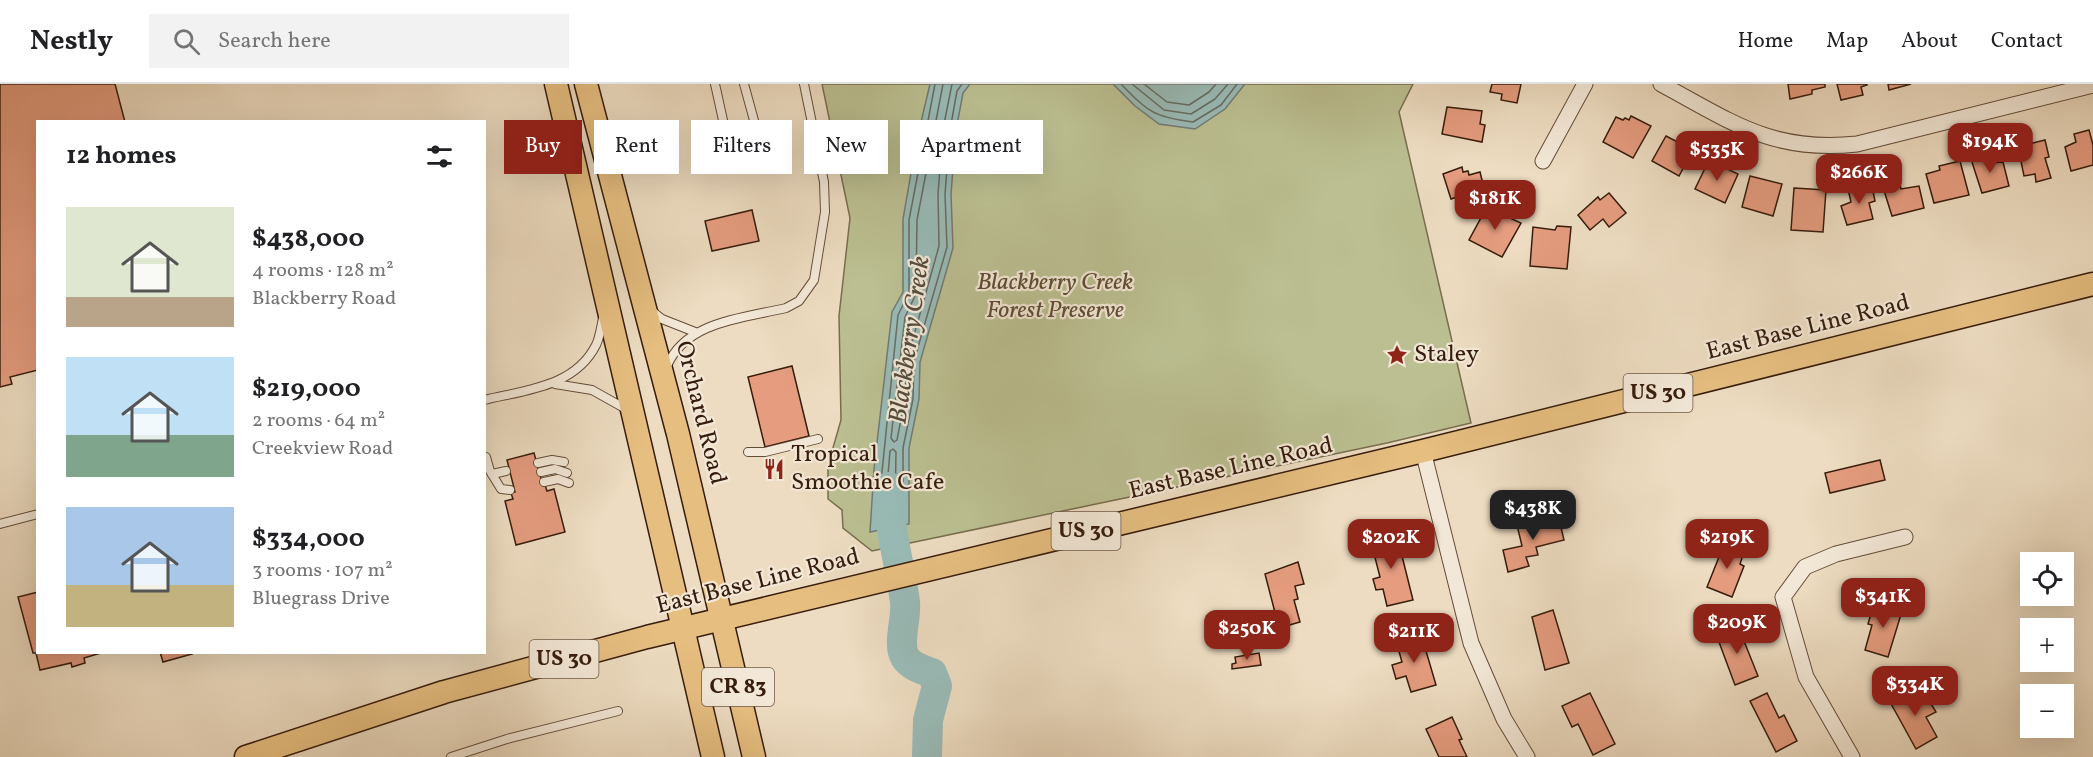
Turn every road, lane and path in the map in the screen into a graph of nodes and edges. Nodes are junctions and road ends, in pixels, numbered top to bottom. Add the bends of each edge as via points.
1 (556, 84) edge
2 (586, 84) edge
3 (715, 84) edge
4 (744, 84) edge
5 (804, 84) edge
6 (1585, 84) edge
7 (1661, 84) edge
8 (2093, 85) edge
9 (1543, 160) dead end
10 (2093, 284) edge
11 (642, 296) junction
12 (607, 302) junction
13 (696, 332) junction
14 (663, 376) junction
15 (555, 384) junction
16 (486, 400) edge
17 (633, 413) junction
18 (818, 439) dead end
19 (1423, 451) junction
20 (748, 452) dead end
21 (486, 457) dead end
22 (564, 462) dead end
23 (538, 463) dead end
24 (506, 471) dead end
25 (541, 472) dead end
26 (567, 473) dead end
27 (492, 474) junction
28 (544, 482) dead end
29 (569, 483) dead end
30 (509, 486) dead end
31 (36, 515) edge
32 (0, 524) edge
33 (1905, 537) dead end
34 (722, 618) junction
35 (683, 628) junction
36 (618, 711) dead end
37 (246, 757) edge
38 (452, 757) edge
39 (712, 757) edge
40 (754, 757) edge
41 (1527, 757) edge
42 (1852, 757) edge

1 - 12 main road
2 - 11 main road, Orchard Road
3 - 4 lane via 728,143 739,150 753,147 758,135
5 - 13 lane via 825,197 814,280 799,301 786,308
6 - 9 street
7 - 8 street via 1748,130 1780,142 1821,147 1857,144
10 - 19 main road, East Base Line Road / US 30
11 - 13 lane via 662,319
11 - 14 main road, Orchard Road
12 - 15 lane via 597,344 582,365
12 - 17 main road
13 - 14 lane via 679,345
14 - 34 main road, Orchard Road
15 - 16 lane
15 - 17 lane via 592,390
17 - 35 main road
18 - 20 lane via 765,452
19 - 34 main road, East Base Line Road / US 30
19 - 41 street via 1471,643 1504,719
21 - 27 lane
22 - 23 lane
24 - 27 lane
25 - 26 lane
27 - 30 lane via 501,489
28 - 29 lane via 558,478
31 - 32 lane
33 - 42 street via 1836,554 1805,567 1783,599 1806,677
34 - 35 main road, East Base Line Road / US 30
34 - 40 main road, Orchard Road / CR 83
35 - 37 main road, East Base Line Road / US 30 via 444,692
35 - 39 main road, CR 83
36 - 38 lane

